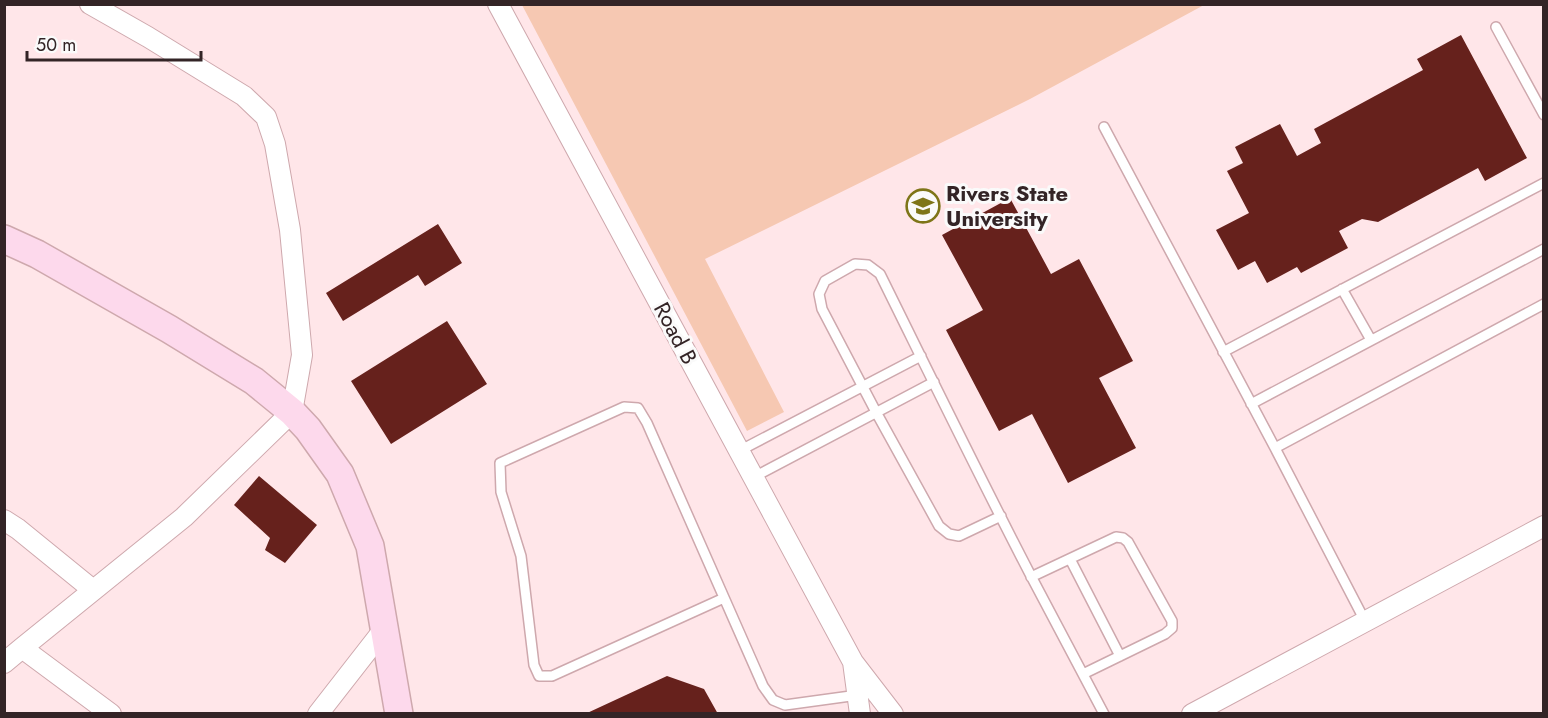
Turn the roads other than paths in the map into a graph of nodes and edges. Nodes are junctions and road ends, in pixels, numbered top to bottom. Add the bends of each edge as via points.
1 (90, 4) edge
2 (498, 4) edge
3 (1496, 27) dead end
4 (1544, 115) edge
5 (1104, 127) dead end
6 (1544, 183) edge
7 (4, 239) edge
8 (1544, 249) edge
9 (1342, 289) junction
10 (1544, 304) edge
11 (1371, 340) junction
12 (1223, 352) junction
13 (921, 356) junction
14 (934, 382) junction
15 (863, 386) junction
16 (1251, 404) junction
17 (292, 412) junction
18 (876, 412) junction
19 (1275, 448) junction
20 (740, 451) junction
21 (754, 477) junction
22 (1001, 516) junction
23 (4, 520) edge
24 (1544, 526) edge
25 (1070, 559) junction
26 (1031, 577) junction
27 (93, 590) junction
28 (724, 598) junction
29 (1365, 621) junction
30 (385, 628) junction
31 (22, 648) junction
32 (1120, 656) junction
33 (5, 662) edge
34 (854, 662) junction
35 (1083, 674) junction
36 (859, 704) edge
37 (111, 714) edge
38 (318, 714) edge
39 (399, 714) edge
40 (893, 714) edge
41 (1104, 714) edge
42 (1192, 714) edge

1 - 17 street via 244,96 266,117 275,144 290,230 302,355
2 - 20 street, Road B
3 - 4 lane
5 - 12 lane
6 - 9 lane
7 - 17 street via 169,329 254,381
8 - 11 lane
9 - 11 lane
9 - 12 lane
10 - 19 lane
11 - 16 lane
12 - 16 lane
13 - 14 lane
13 - 15 lane
13 - 15 lane via 880,274 868,265 855,264 825,281 819,294 822,309
14 - 18 lane
14 - 22 lane
15 - 18 lane
15 - 20 lane
16 - 19 lane
17 - 27 street via 184,517
17 - 30 street via 340,474 370,546
18 - 21 lane
18 - 22 lane via 939,526 959,536
19 - 29 lane
20 - 21 street, Road B
21 - 34 street, Road B
22 - 26 lane
23 - 27 street
24 - 29 street
25 - 26 lane
25 - 32 lane
25 - 32 lane via 1116,537 1123,538 1172,621 1172,628 1165,634
26 - 35 lane
27 - 31 street
28 - 28 lane via 638,408 624,407 500,463 501,492 521,556 534,666 539,675 552,676
28 - 36 lane via 773,700 785,705
29 - 42 street
30 - 38 street
30 - 39 street
31 - 33 street
31 - 37 street
32 - 35 lane
34 - 36 street
34 - 40 street
35 - 41 lane

